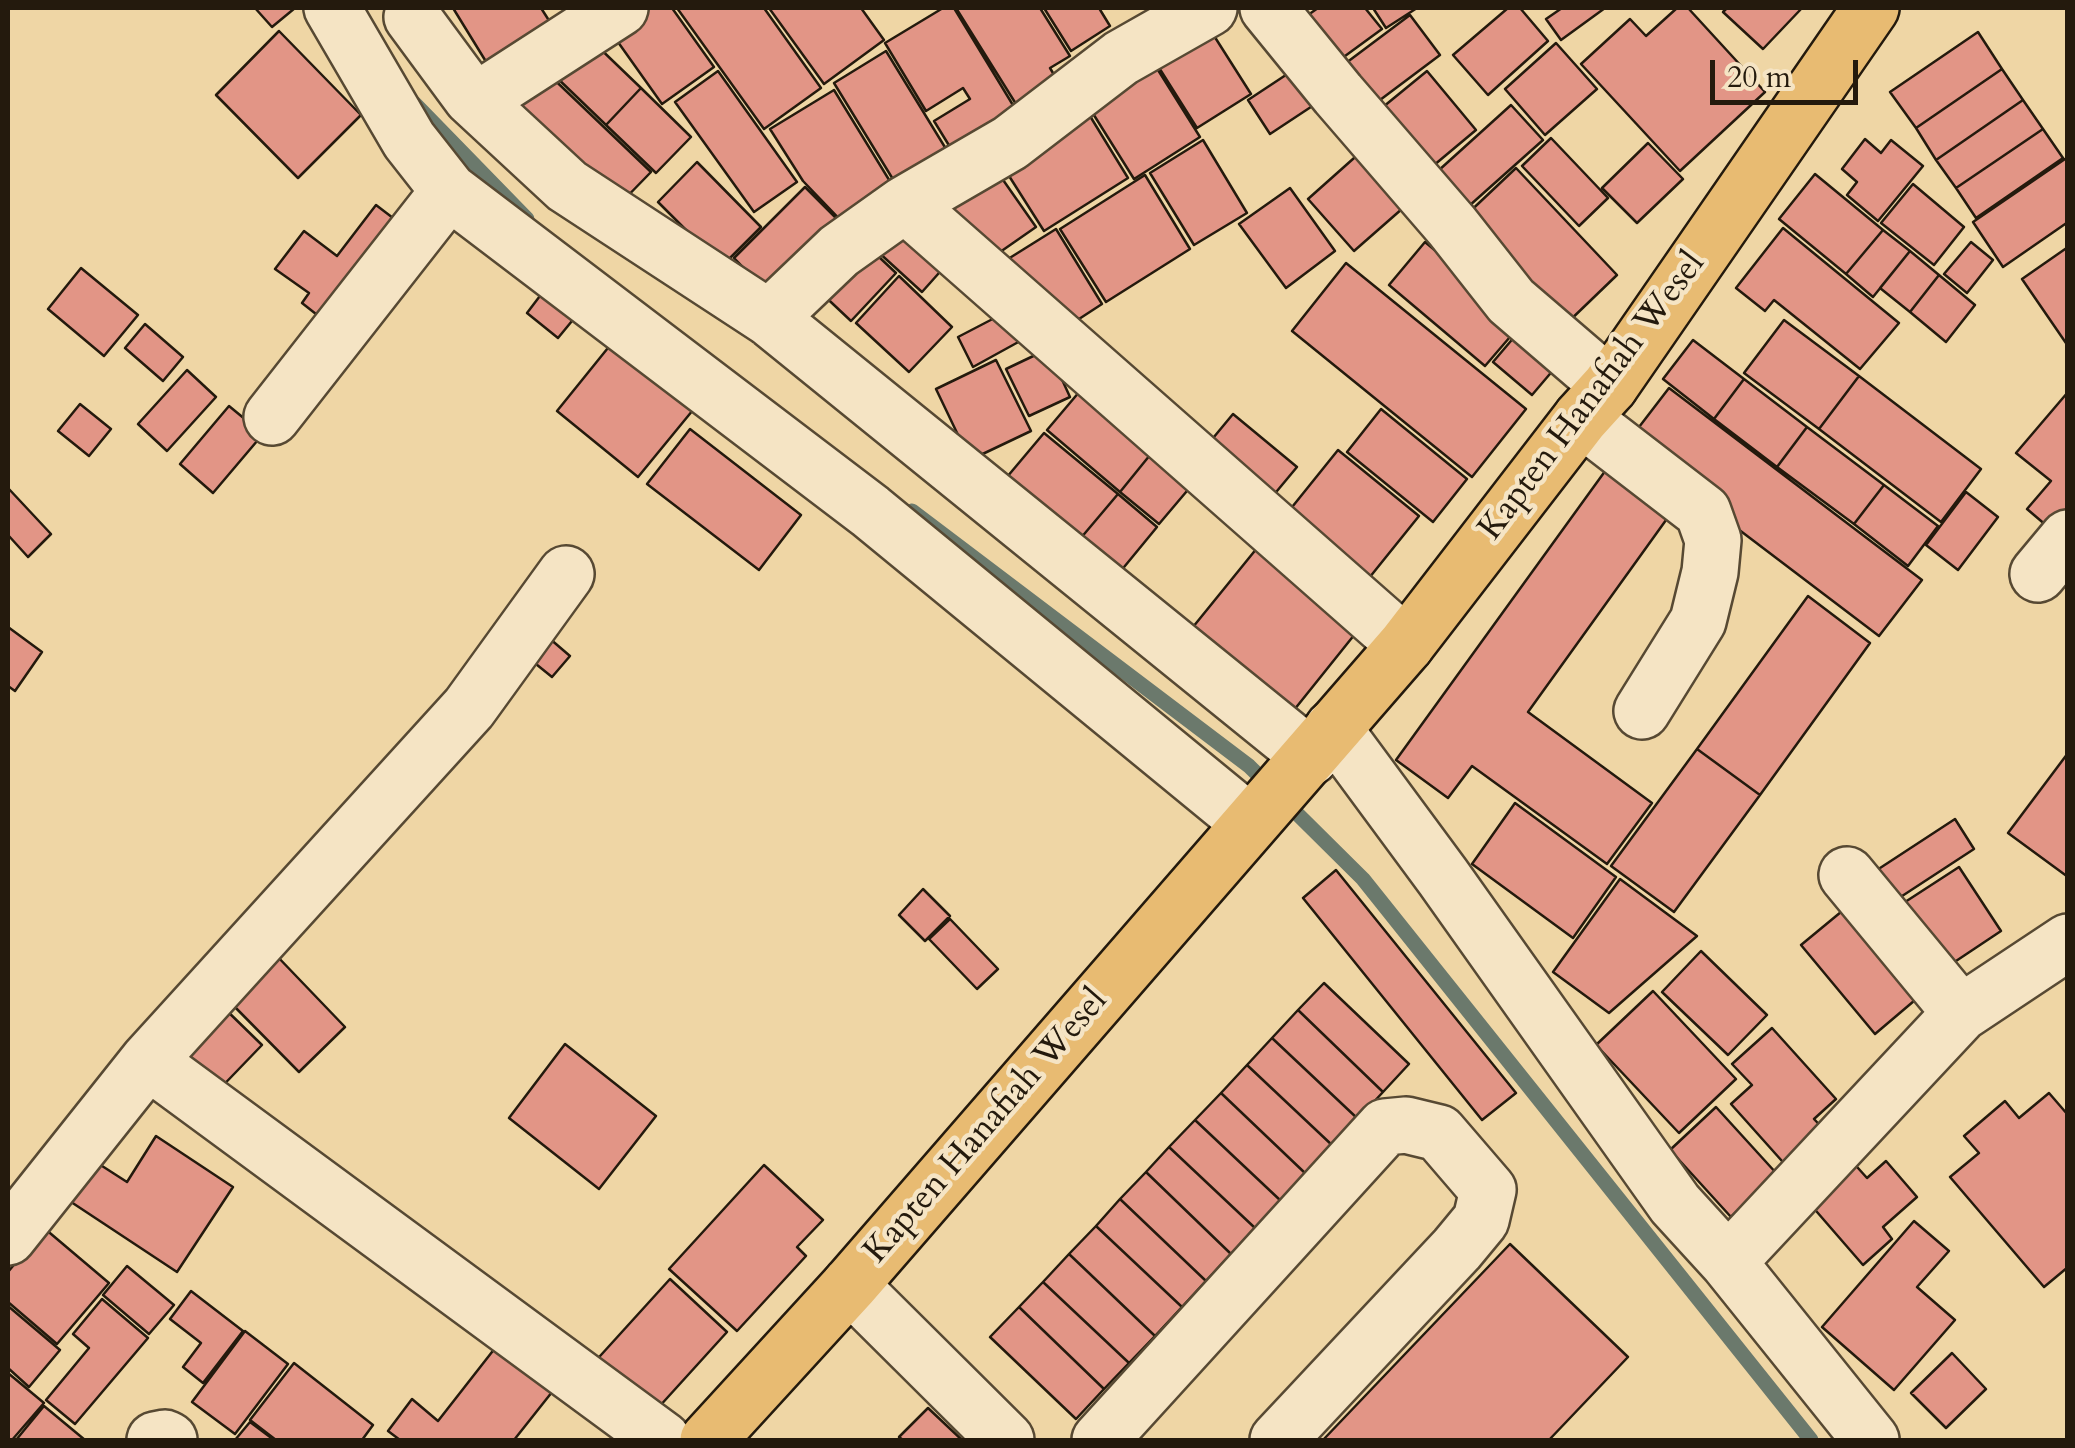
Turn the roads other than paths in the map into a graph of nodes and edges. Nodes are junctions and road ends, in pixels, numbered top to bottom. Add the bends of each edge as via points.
1 (332, 8) edge
2 (620, 8) edge
3 (1209, 8) edge
4 (1268, 8) edge
5 (1871, 8) edge
6 (412, 17) dead end
7 (449, 114) junction
8 (449, 191) junction
9 (905, 204) junction
10 (769, 318) junction
11 (1596, 402) junction
12 (272, 417) dead end
13 (566, 574) dead end
14 (1406, 645) junction
15 (1642, 711) dead end
16 (1291, 778) junction
17 (1847, 875) dead end
18 (2068, 942) edge
19 (1962, 1013) junction
20 (148, 1061) junction
21 (8, 1236) edge
22 (1728, 1262) junction
23 (850, 1285) junction
24 (155, 1440) edge
25 (170, 1440) edge
26 (663, 1440) edge
27 (708, 1440) edge
28 (1006, 1440) edge
29 (1100, 1440) edge
30 (1278, 1440) edge
31 (1871, 1440) edge

1 - 7 street
2 - 7 street
3 - 9 street via 1121,58 1010,143
4 - 11 street
5 - 11 main road, Kapten Hanafiah Wesel
6 - 7 street
7 - 8 street
7 - 10 street
8 - 12 street
8 - 16 street via 870,511
9 - 10 street via 839,251
9 - 14 street
10 - 16 street
11 - 14 main road, Kapten Hanafiah Wesel
11 - 15 street via 1703,512 1713,540 1698,620
13 - 20 street via 469,708
14 - 16 main road, Kapten Hanafiah Wesel
16 - 22 street via 1444,878 1676,1204
16 - 23 main road, Kapten Hanafiah Wesel
17 - 19 street
18 - 19 street
19 - 22 street
20 - 21 street
20 - 26 street
22 - 31 street
23 - 27 main road, Kapten Hanafiah Wesel
23 - 28 street
24 - 25 street
29 - 30 street via 1385,1127 1439,1133 1488,1190 1481,1220

